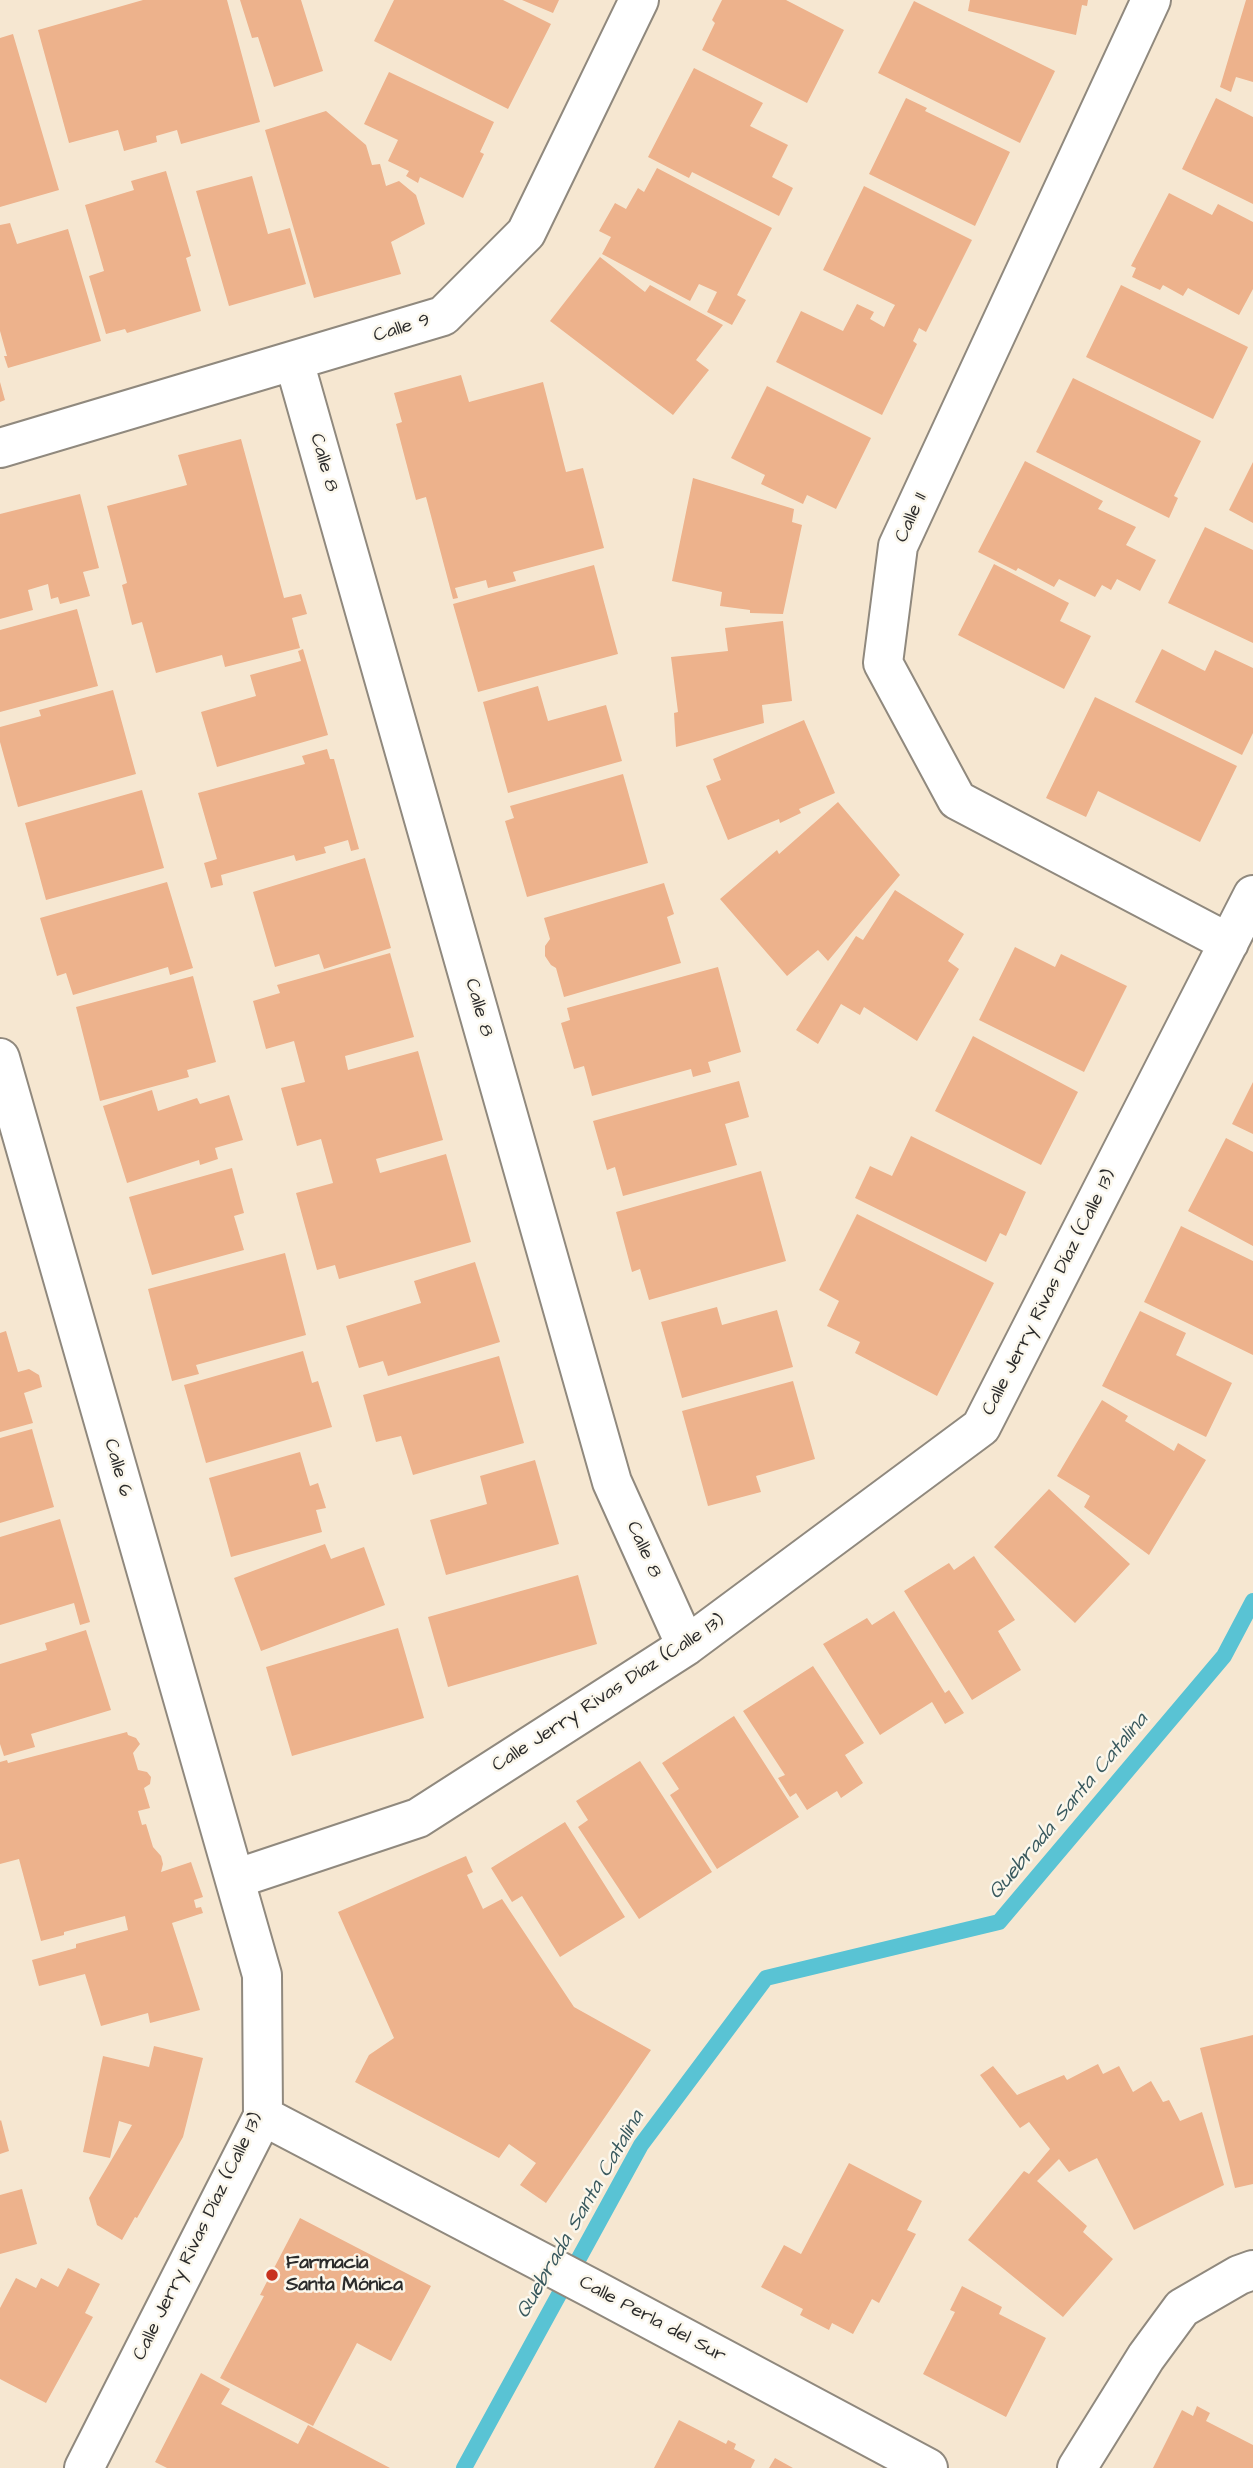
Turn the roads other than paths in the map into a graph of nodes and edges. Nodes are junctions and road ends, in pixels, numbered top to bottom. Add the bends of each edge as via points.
1 (639, 0) edge
2 (1151, 0) edge
3 (294, 362) junction
4 (0, 448) edge
5 (1253, 895) edge
6 (1229, 943) junction
7 (0, 1058) edge
8 (686, 1646) junction
9 (235, 1879) junction
10 (263, 2116) junction
11 (1253, 2270) edge
12 (84, 2468) edge
13 (928, 2468) edge
14 (1077, 2468) edge

1 - 3 street, Calle 9 via 526,233 443,316
2 - 6 street, Calle 11 via 898,546 883,663 957,800
3 - 4 street, Calle 9
3 - 8 street, Calle 8 via 612,1482
5 - 6 street, Calle Jerry Rivas Díaz (Calle 13)
6 - 8 street, Calle Jerry Rivas Díaz (Calle 13) via 981,1427
7 - 9 street, Calle 6
8 - 9 street, Calle Jerry Rivas Díaz (Calle 13) via 418,1818
9 - 10 street, Calle Jerry Rivas Díaz (Calle 13) via 262,1975
10 - 12 street, Calle Jerry Rivas Díaz (Calle 13)
10 - 13 street, Calle Perla del Sur
11 - 14 street via 1182,2308

